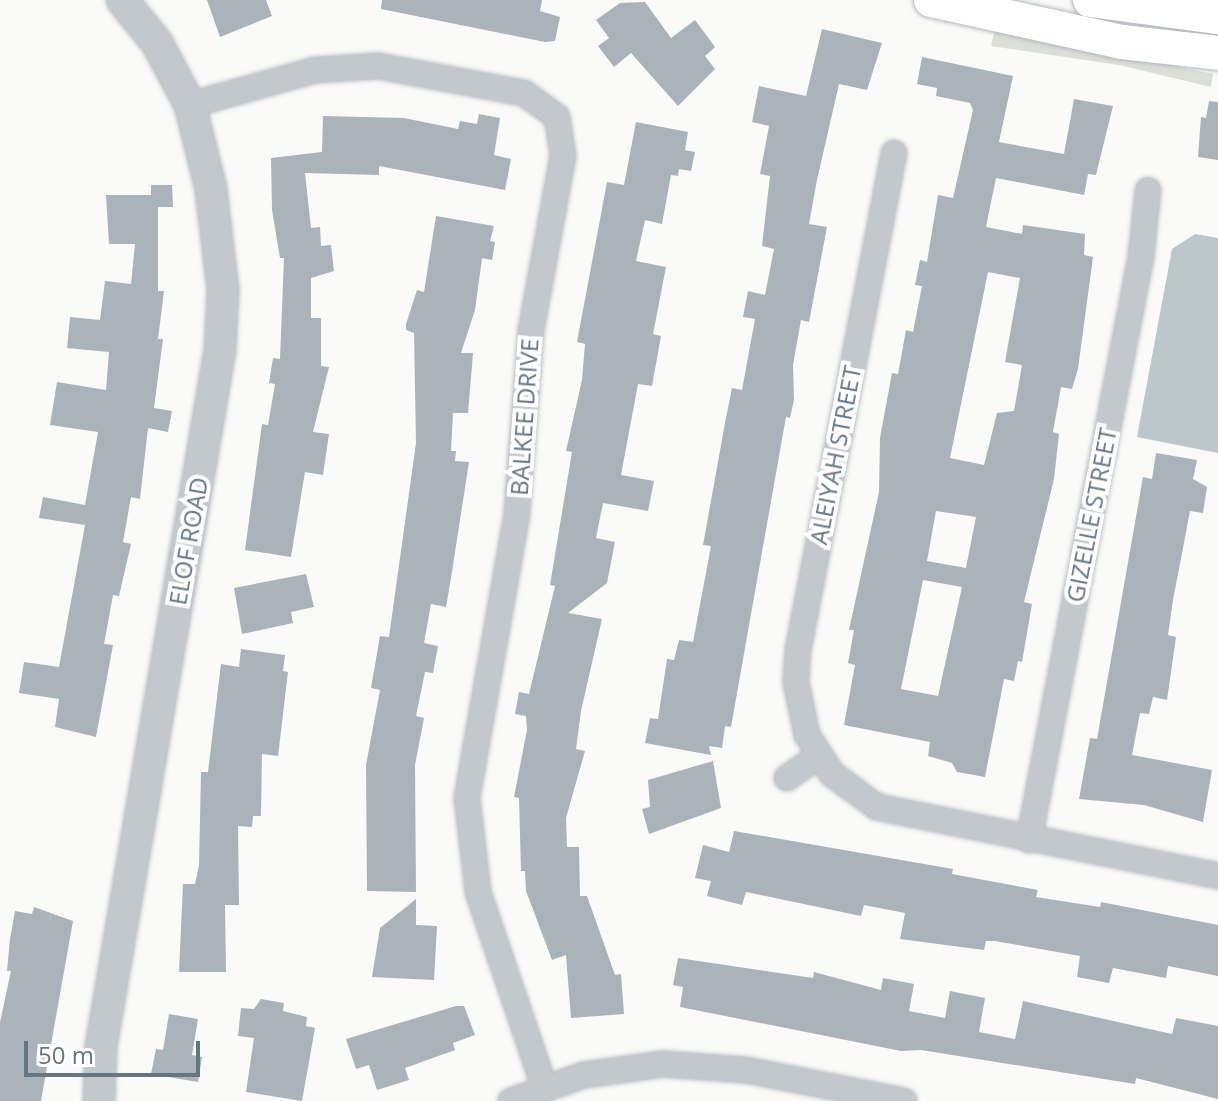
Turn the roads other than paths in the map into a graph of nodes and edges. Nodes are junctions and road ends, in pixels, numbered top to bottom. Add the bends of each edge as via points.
1 (122, 0) edge
2 (931, 0) edge
3 (1090, 0) edge
4 (1218, 17) edge
5 (1218, 53) edge
6 (190, 105) junction
7 (894, 153) dead end
8 (1148, 190) dead end
9 (818, 756) junction
10 (787, 778) dead end
11 (1029, 840) junction
12 (1218, 876) edge
13 (545, 1089) junction
14 (99, 1101) edge
15 (511, 1101) edge
16 (904, 1101) edge

1 - 6 street, ELOF ROAD via 157,43
2 - 5 main road via 1122,42
3 - 4 main road
6 - 13 street, BALKEE DRIVE via 315,70 378,66 407,67 524,93 557,117 563,156 531,330 517,514 467,798 478,892
6 - 14 street, ELOF ROAD via 220,239 220,350 101,1047
7 - 9 street, ALEIYAH STREET via 798,650 800,713
8 - 11 street, GIZELLE STREET via 1141,256
9 - 10 street
9 - 11 street, ALEIYAH STREET via 850,791 877,807
11 - 12 street, ALEIYAH STREET
13 - 15 street
13 - 16 street via 620,1068 702,1064

